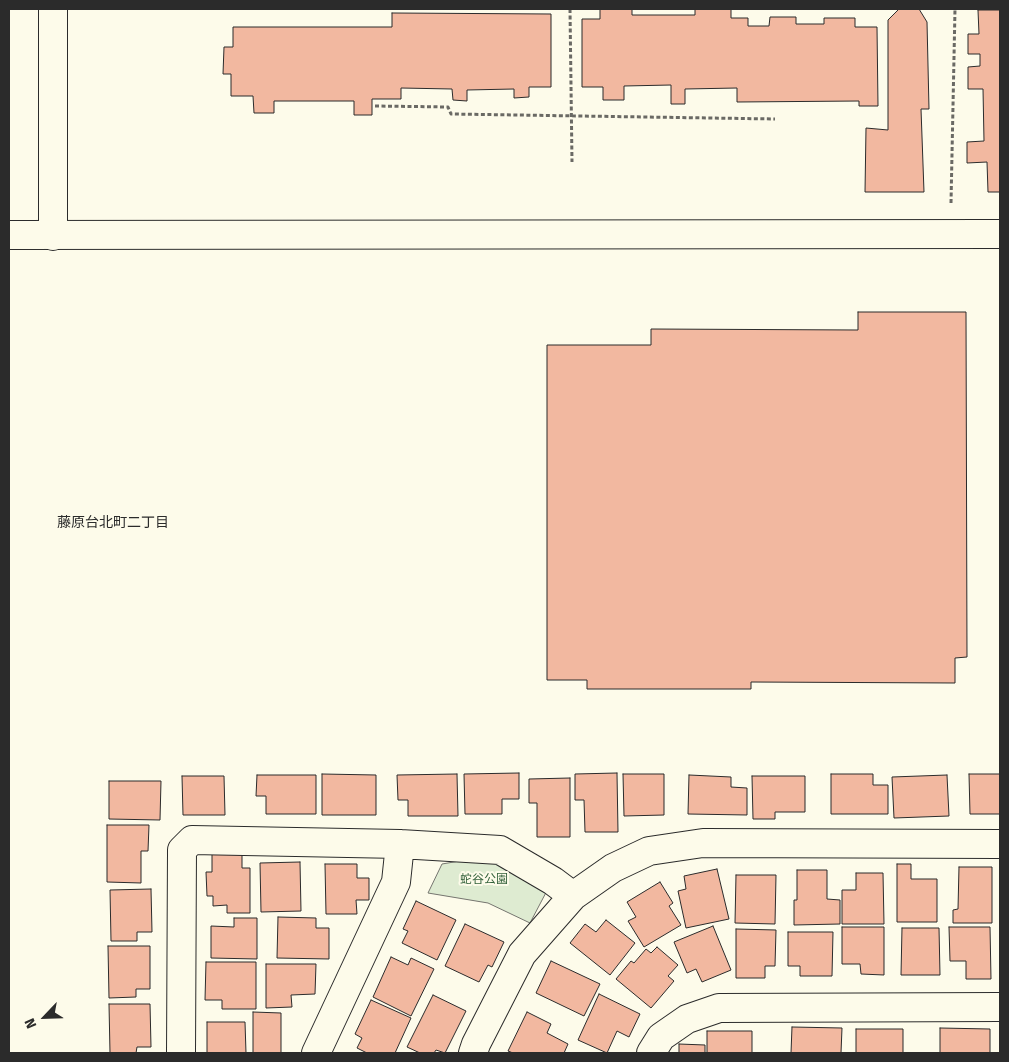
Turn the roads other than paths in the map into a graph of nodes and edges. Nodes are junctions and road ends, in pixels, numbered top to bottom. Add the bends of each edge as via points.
1 (53, 9) edge
2 (1000, 234) edge
3 (9, 235) edge
4 (53, 236) junction
5 (400, 844) junction
6 (1000, 844) edge
7 (572, 896) junction
8 (1000, 1007) edge
9 (181, 1053) edge
10 (316, 1053) edge
11 (474, 1053) edge
12 (651, 1053) edge

1 - 4 street
2 - 4 street
3 - 4 street
5 - 7 street via 500,850
5 - 9 street via 192,840 182,850
5 - 10 street via 396,882
6 - 7 street via 703,843 650,851 614,868
7 - 11 street via 522,954
8 - 12 street via 719,1008 687,1019 661,1037

